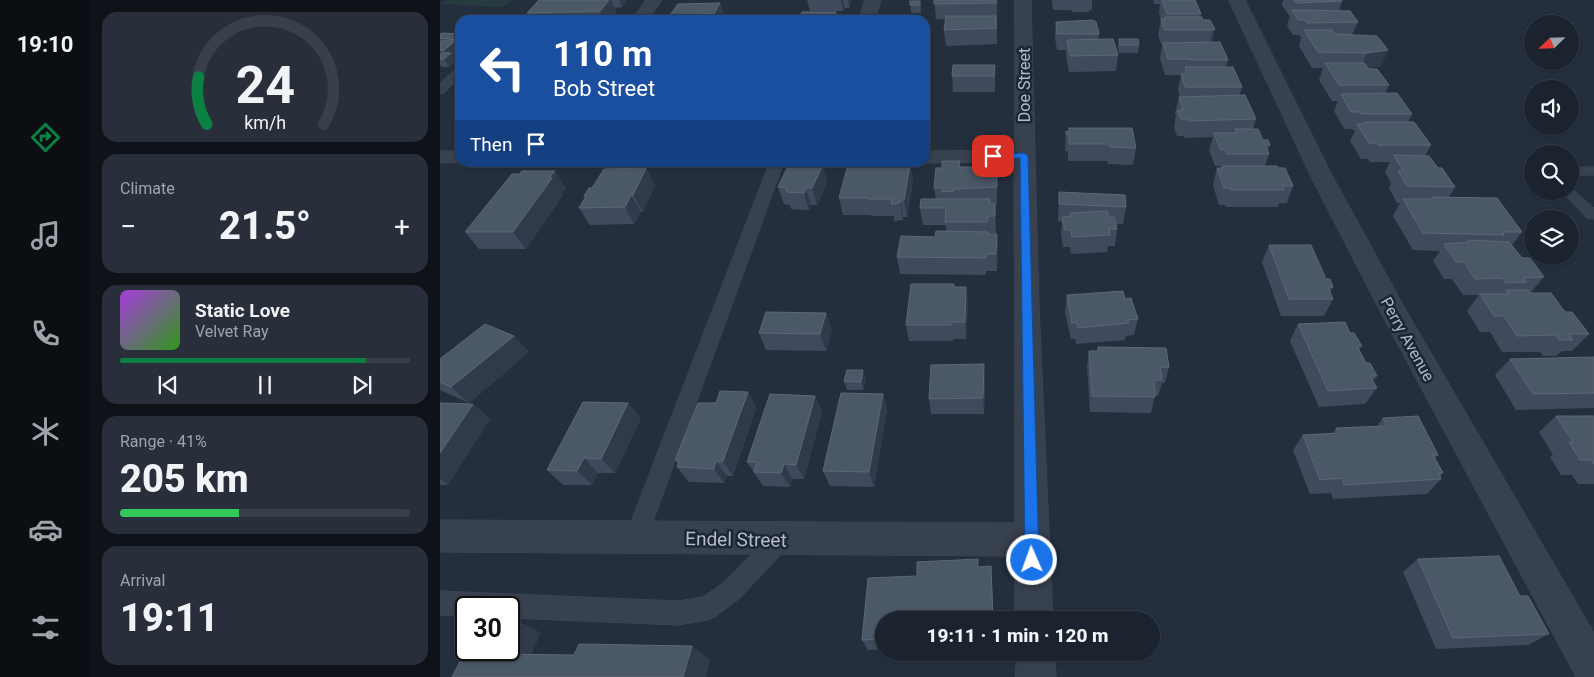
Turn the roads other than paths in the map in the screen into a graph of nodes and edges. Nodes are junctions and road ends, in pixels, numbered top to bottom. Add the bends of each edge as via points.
1 (654, 0) edge
2 (873, 0) edge
3 (1023, 0) edge
4 (1237, 0) edge
5 (644, 15) edge
6 (868, 15) edge
7 (455, 76) edge
8 (440, 90) edge
9 (1024, 156) junction
10 (440, 157) edge
11 (455, 157) edge
12 (930, 157) edge
13 (775, 167) edge
14 (1579, 171) edge
15 (1594, 171) edge
16 (1577, 200) edge
17 (1592, 215) dead end
18 (440, 536) edge
19 (636, 538) junction
20 (782, 539) junction
21 (1031, 540) junction
22 (440, 603) edge
23 (1034, 611) edge
24 (1036, 661) edge
25 (1594, 671) edge
26 (1036, 677) edge

1 - 5 street
2 - 6 street
3 - 9 street, Doe Street
4 - 25 street, Perry Avenue via 1322,176 1395,315
7 - 8 lane
9 - 12 street
9 - 21 street, Doe Street
10 - 11 street
13 - 19 lane
14 - 15 lane
16 - 17 lane
18 - 19 street, Endel Street
19 - 20 street, Endel Street
20 - 21 street, Endel Street
20 - 22 lane via 731,592 708,608 678,612
21 - 23 street, Doe Street
24 - 26 street

